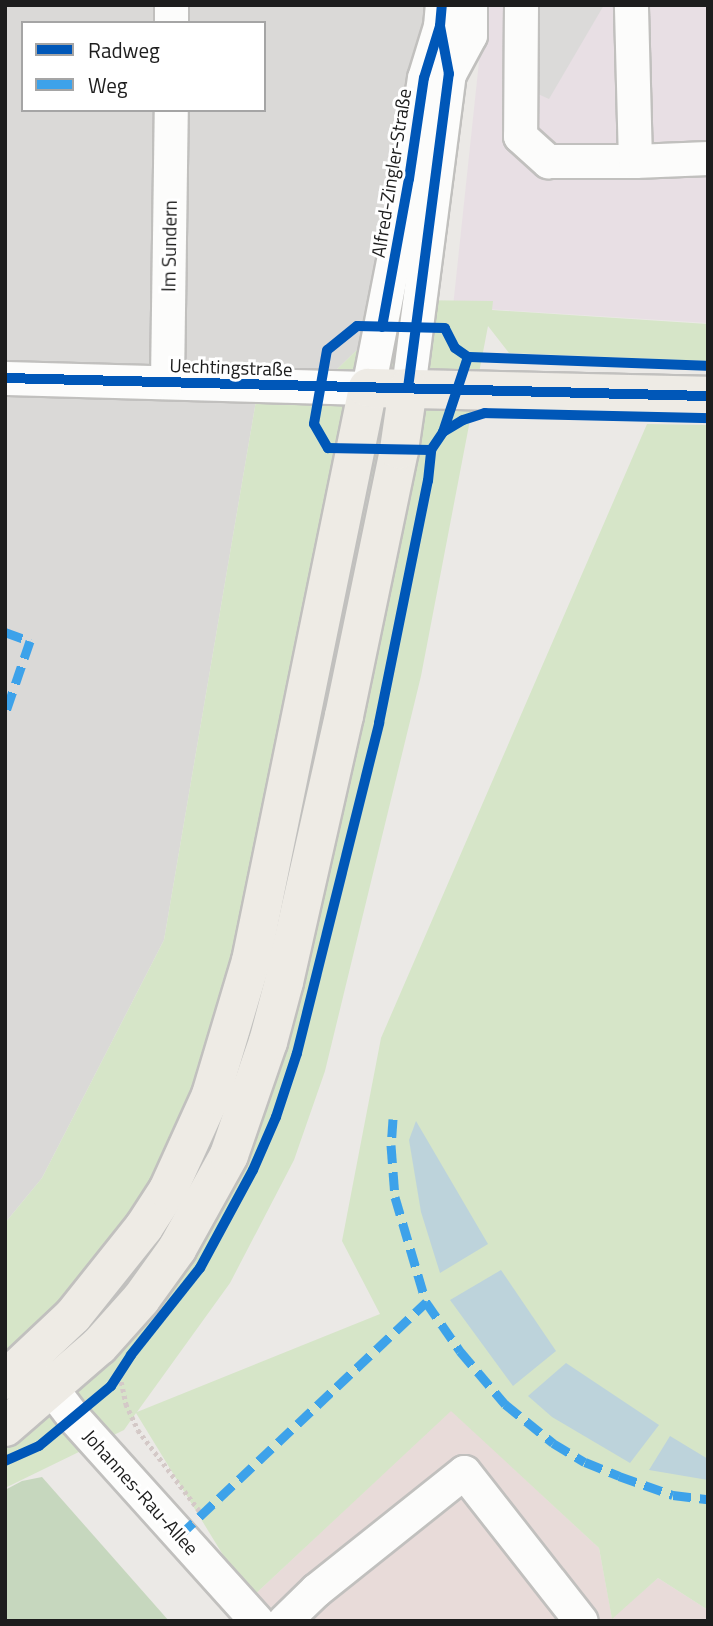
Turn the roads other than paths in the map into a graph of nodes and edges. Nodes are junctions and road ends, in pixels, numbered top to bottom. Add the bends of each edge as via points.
1 (470, 5) edge
2 (521, 5) edge
3 (631, 5) edge
4 (441, 15) edge
5 (449, 74) junction
6 (171, 112) edge
7 (708, 158) edge
8 (635, 161) junction
9 (5, 378) edge
10 (167, 381) junction
11 (368, 388) junction
12 (408, 388) junction
13 (708, 396) edge
14 (29, 1376) edge
15 (5, 1427) edge
16 (257, 1621) edge
17 (284, 1621) edge
18 (581, 1621) edge

1 - 5 street via 470,35
2 - 8 street via 520,136 548,161
3 - 8 street
4 - 5 street, Alfred-Zingler-Straße
4 - 11 street, Alfred-Zingler-Straße via 424,78
5 - 12 street, Alfred-Zingler-Straße
6 - 10 street, Im Sundern
7 - 8 street
9 - 10 street, Uechtingstraße
10 - 11 street, Uechtingstraße
11 - 12 main road, Uechtingstraße
11 - 14 main road via 251,961 211,1095 168,1190 110,1274
12 - 13 main road, Uechtingstraße
12 - 14 main road via 399,450 284,982 229,1155 177,1249 99,1346
14 - 15 main road
14 - 16 street, Johannes-Rau-Allee via 75,1418
17 - 18 street via 464,1472

